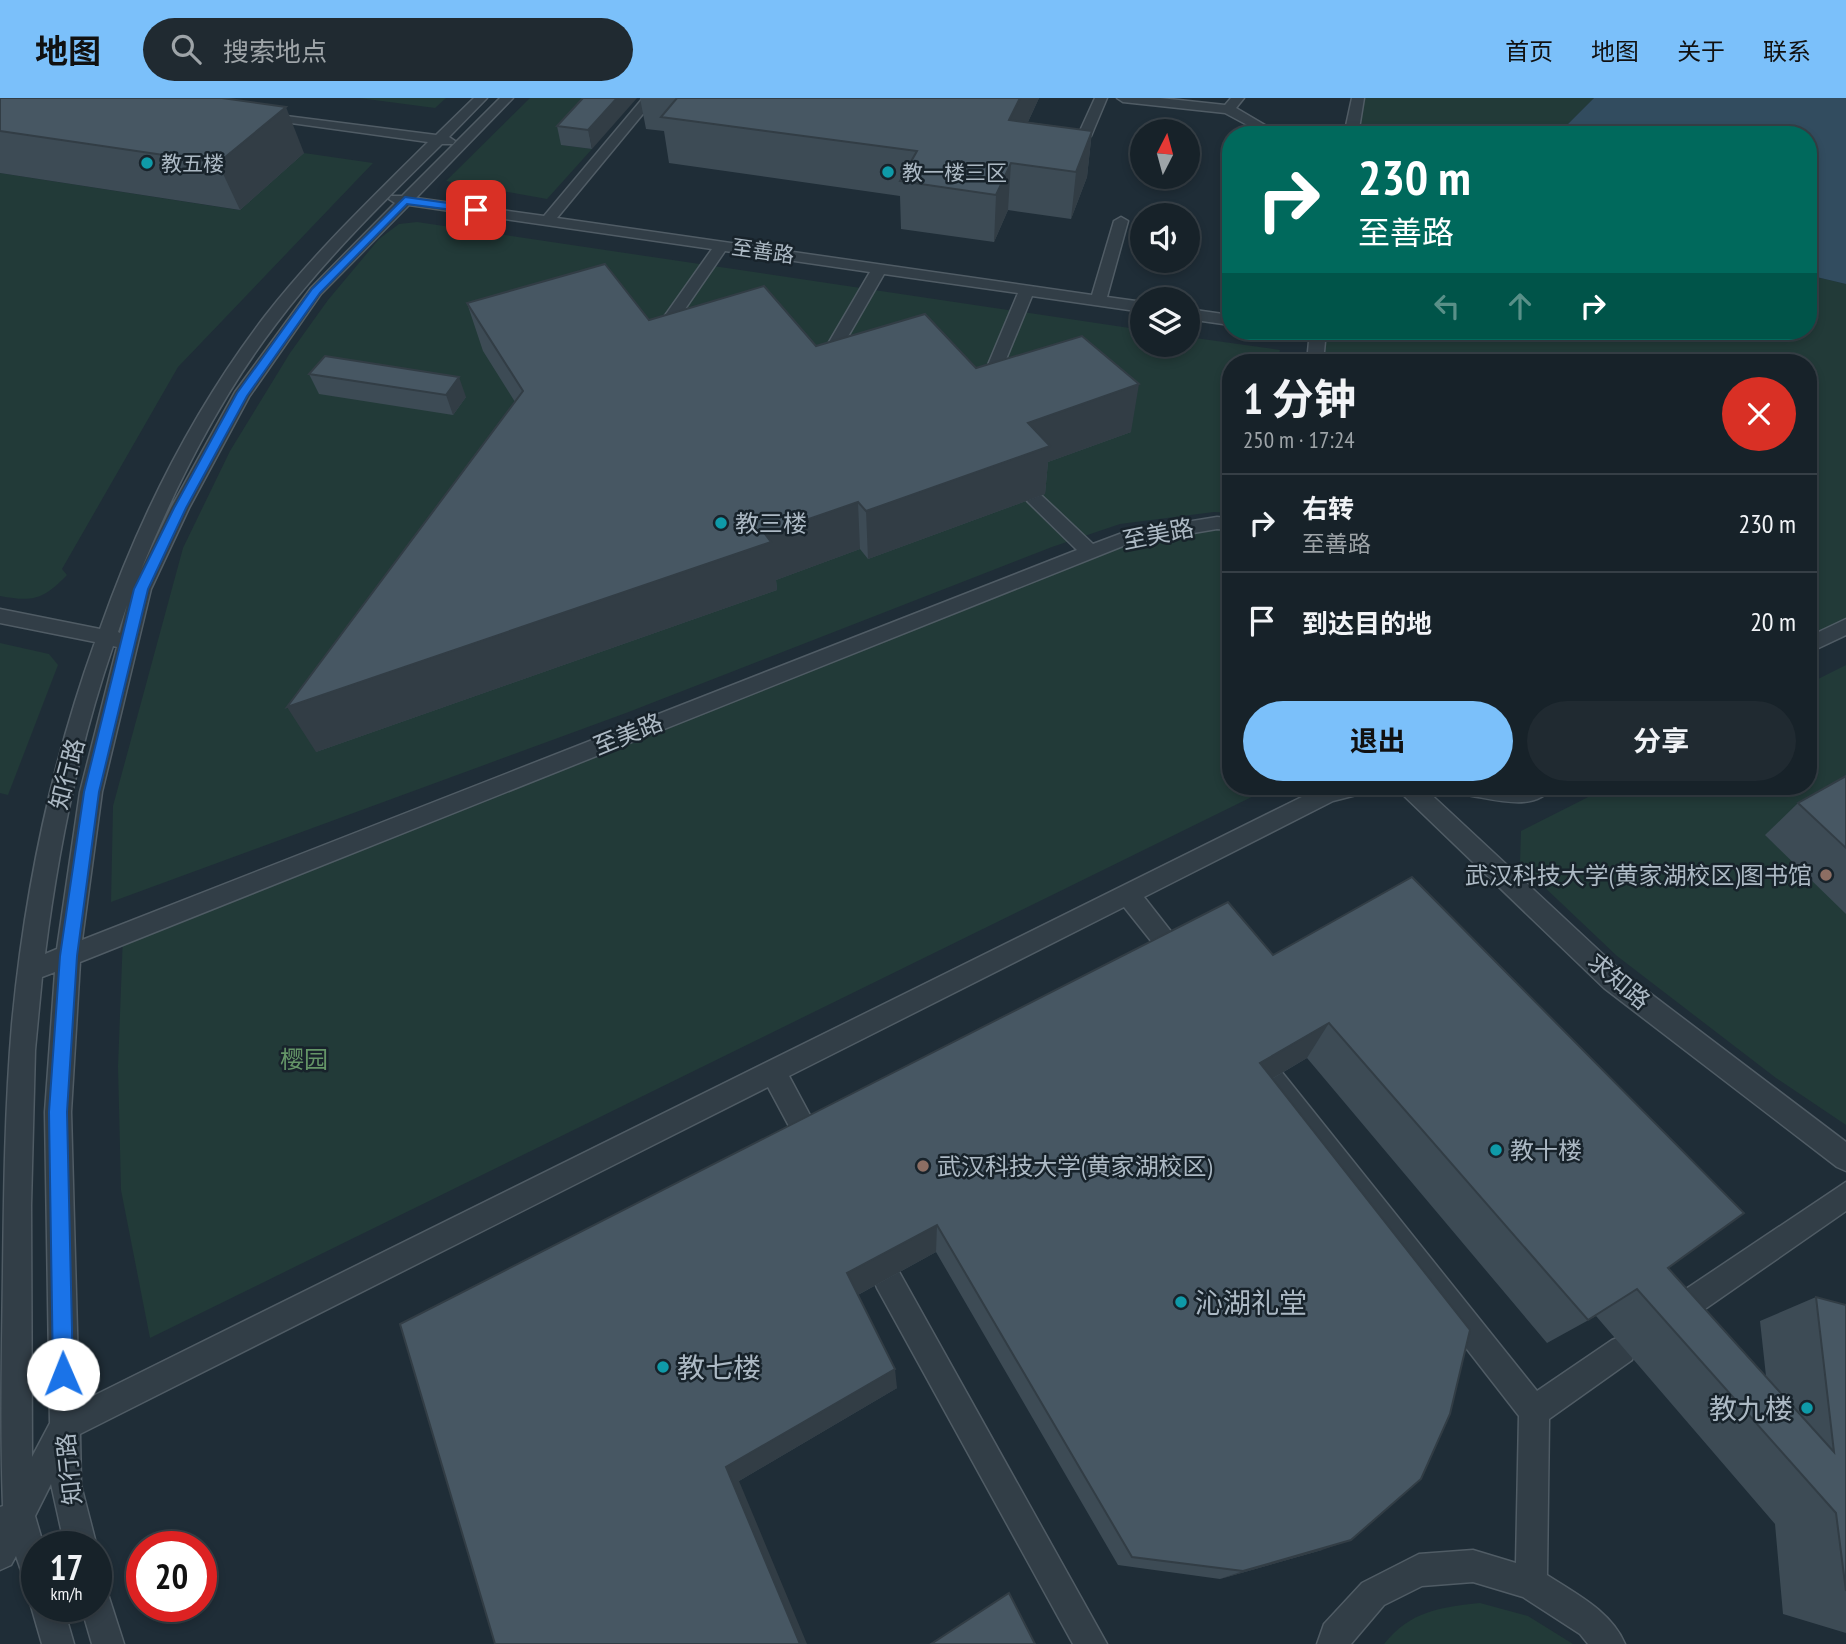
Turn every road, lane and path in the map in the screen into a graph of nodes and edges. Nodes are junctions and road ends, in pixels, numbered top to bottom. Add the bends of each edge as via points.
1 (481, 98) edge
2 (508, 98) edge
3 (650, 98) edge
4 (1101, 98) edge
5 (1123, 98) edge
6 (1238, 98) edge
7 (1358, 98) edge
8 (1228, 109) junction
9 (292, 119) dead end
10 (1259, 126) edge
11 (1353, 126) edge
12 (1086, 133) edge
13 (440, 139) junction
14 (463, 143) junction
15 (382, 197) junction
16 (405, 200) junction
17 (548, 220) junction
18 (1121, 221) dead end
19 (722, 245) junction
20 (879, 269) junction
21 (1027, 290) junction
22 (1098, 301) junction
23 (1130, 305) edge
24 (1200, 316) edge
25 (1222, 319) edge
26 (647, 353) edge
27 (813, 384) edge
28 (979, 404) edge
29 (1034, 498) edge
30 (1222, 523) edge
31 (1090, 552) junction
32 (0, 616) edge
33 (1846, 626) edge
34 (117, 639) junction
35 (1817, 641) edge
36 (1326, 795) edge
37 (1418, 795) edge
38 (1128, 894) junction
39 (68, 956) junction
40 (1179, 959) edge
41 (32, 970) junction
42 (773, 1071) junction
43 (1272, 1079) edge
44 (816, 1150) edge
45 (1846, 1158) edge
46 (1846, 1195) edge
47 (887, 1278) edge
48 (1652, 1329) edge
49 (1622, 1350) edge
50 (1534, 1411) junction
51 (64, 1426) junction
52 (9, 1519) edge
53 (77, 1531) edge
54 (21, 1543) edge
55 (0, 1554) edge
56 (1531, 1583) junction
57 (52, 1622) edge
58 (102, 1622) edge
59 (58, 1644) edge
60 (108, 1644) edge
61 (1091, 1644) edge
62 (1333, 1644) edge
63 (1609, 1644) edge

1 - 13 lane, 知行路
2 - 14 lane, 知行路
3 - 17 lane
4 - 12 lane
5 - 8 lane
6 - 8 lane
7 - 11 lane
8 - 10 lane
9 - 13 lane
13 - 14 lane
13 - 15 lane, 知行路
14 - 16 lane, 知行路
15 - 16 lane, 至善路
15 - 34 lane, 知行路 via 333,246 245,356 187,451 136,553
16 - 17 lane, 至善路
16 - 34 lane, 知行路 via 316,291 241,396
17 - 19 lane, 至善路
18 - 22 lane
19 - 20 lane, 至善路
19 - 26 lane
20 - 21 lane, 至善路
20 - 27 lane
21 - 22 lane, 至善路
21 - 28 lane
22 - 23 lane, 至善路
24 - 25 lane
29 - 31 lane
30 - 31 lane, 至美路 via 1125,538
31 - 39 lane, 至美路
32 - 34 lane
33 - 35 lane
34 - 39 lane, 知行路
34 - 41 lane, 知行路 via 51,831
36 - 38 lane
37 - 45 lane, 求知路 via 1614,980
38 - 40 lane
38 - 42 lane
39 - 41 lane, 至美路
39 - 51 lane, 知行路 via 58,1112
41 - 52 lane, 知行路 via 25,1013 17,1198
42 - 44 lane
42 - 51 lane
43 - 50 lane
46 - 48 lane
47 - 61 lane
49 - 50 lane
50 - 56 lane
51 - 52 lane
51 - 53 lane, 知行路 via 65,1485
52 - 54 lane, 知行路
52 - 55 lane
56 - 62 lane via 1473,1566 1419,1570 1373,1594
56 - 63 lane via 1591,1623
57 - 59 lane
58 - 60 lane

